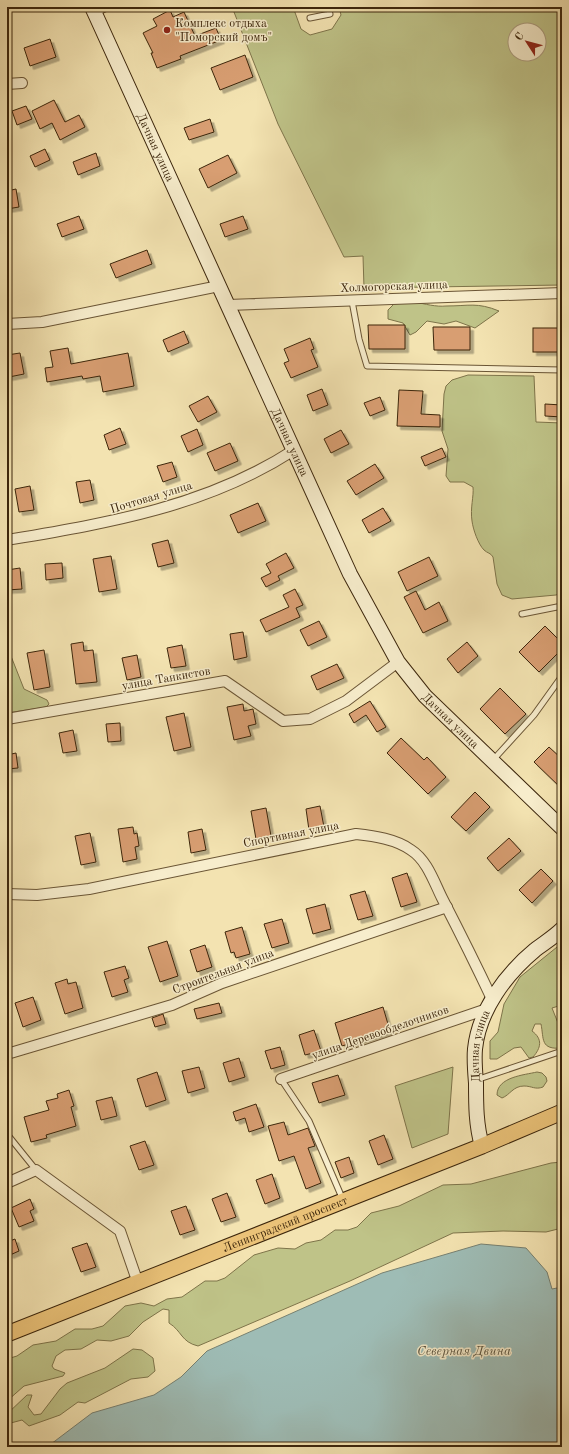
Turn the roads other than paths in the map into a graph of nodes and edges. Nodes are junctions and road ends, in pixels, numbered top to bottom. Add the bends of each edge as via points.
1 (109, 7) edge
2 (328, 7) edge
3 (94, 10) edge
4 (310, 18) dead end
5 (22, 82) dead end
6 (7, 84) edge
7 (219, 286) junction
8 (562, 293) edge
9 (352, 301) junction
10 (228, 305) junction
11 (7, 324) edge
12 (562, 370) edge
13 (294, 450) junction
14 (7, 540) edge
15 (562, 606) edge
16 (522, 614) dead end
17 (398, 662) junction
18 (562, 676) edge
19 (7, 719) edge
20 (492, 760) junction
21 (562, 828) edge
22 (7, 894) edge
23 (447, 907) junction
24 (562, 929) edge
25 (489, 1004) junction
26 (562, 1051) edge
27 (7, 1054) edge
28 (281, 1079) joint
29 (476, 1080) junction
30 (562, 1112) edge
31 (7, 1134) edge
32 (482, 1146) junction
33 (36, 1170) junction
34 (7, 1183) edge
35 (343, 1201) junction
36 (138, 1282) junction
37 (7, 1334) edge

1 - 3 lane
2 - 4 lane via 330,14
3 - 7 street, Дачная улица
5 - 6 street
7 - 10 street, Дачная улица
7 - 11 street via 42,322
8 - 9 street, Холмогорская улица
9 - 10 street, Холмогорская улица
9 - 12 lane via 367,366
10 - 13 street, Дачная улица
13 - 14 street, Почтовая улица via 228,486 173,506 107,523
13 - 17 street, Дачная улица via 350,574
15 - 16 lane
17 - 19 street, улица Танкистов via 346,701 310,719 283,721 225,681
17 - 20 street, Дачная улица via 425,696
18 - 20 lane via 534,715
20 - 21 street, Дачная улица
22 - 23 street, Спортивная улица via 37,895 89,889 356,834 385,839 411,850 425,865
23 - 25 street, Спортивная улица
23 - 27 street, Строительная улица via 222,983 172,1004
24 - 25 street, Дачная улица via 518,967
25 - 28 street, улица Деревообделочников
25 - 29 street, Дачная улица via 478,1030 475,1048
26 - 29 lane
28 - 35 lane via 309,1121
29 - 32 street, Дачная улица via 477,1130
30 - 32 main road, Ленинградский проспект
31 - 33 lane
32 - 35 main road, Ленинградский проспект
33 - 34 street
33 - 36 street via 120,1231
35 - 36 main road, Ленинградский проспект
36 - 37 main road, Ленинградский проспект

